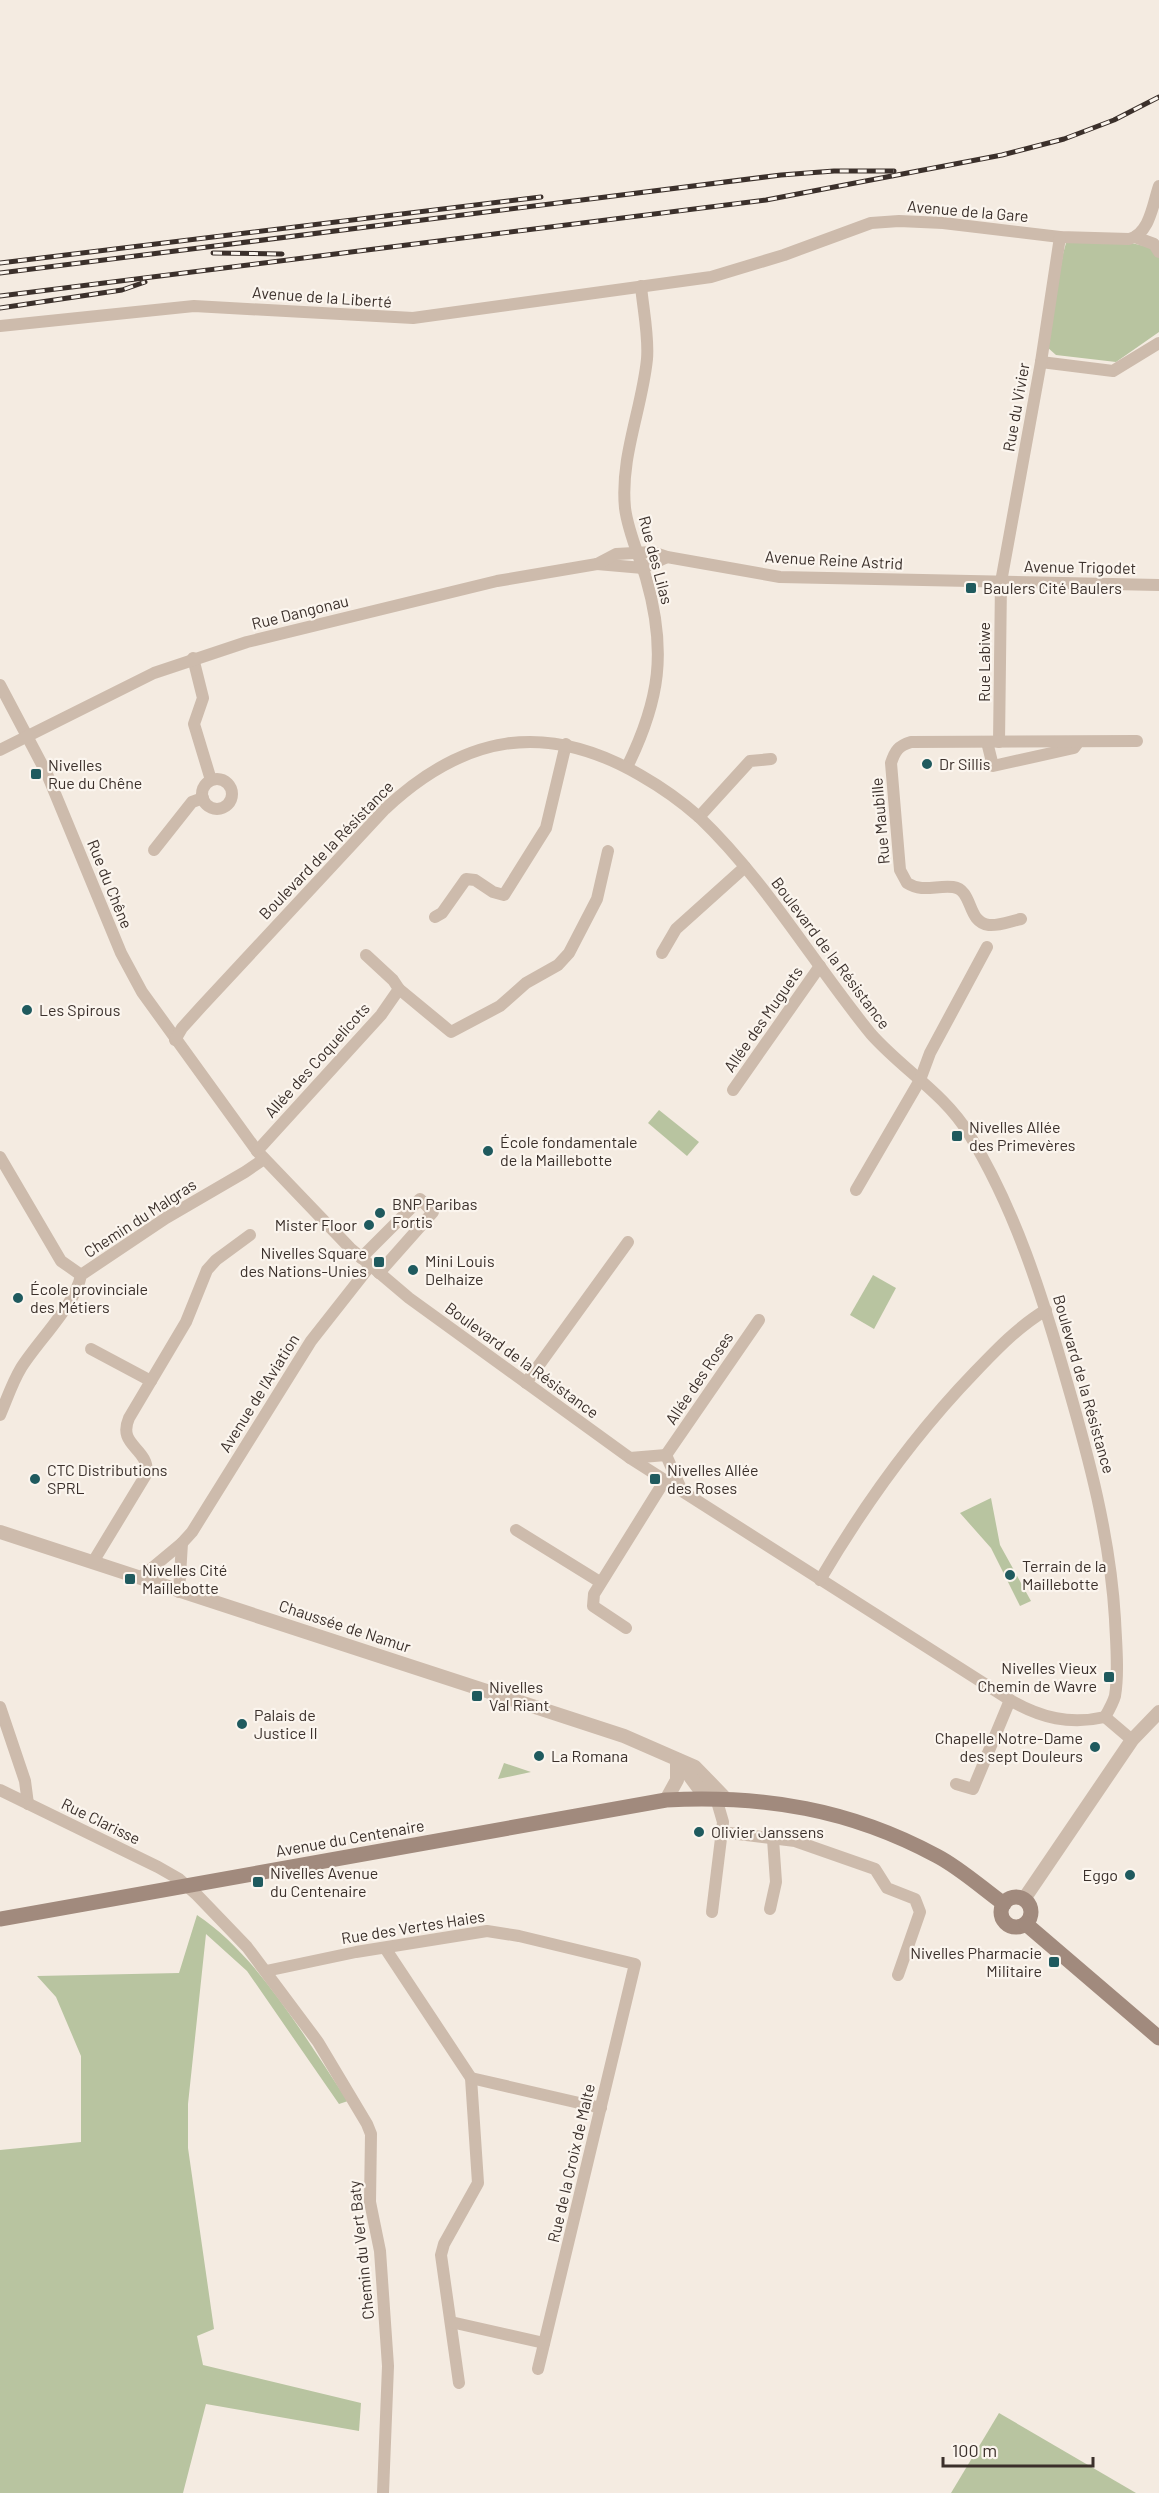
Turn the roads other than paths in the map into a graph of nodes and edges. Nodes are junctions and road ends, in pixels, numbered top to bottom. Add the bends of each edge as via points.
1 (1159, 186) edge
2 (1060, 237) junction
3 (1135, 237) junction
4 (1159, 252) edge
5 (641, 286) junction
6 (0, 326) edge
7 (1159, 344) edge
8 (1041, 362) junction
9 (638, 551) junction
10 (667, 557) junction
11 (597, 564) junction
12 (643, 568) junction
13 (1001, 582) junction
14 (1159, 585) edge
15 (193, 658) junction
16 (0, 685) edge
17 (26, 735) junction
18 (1137, 741) dead end
19 (993, 742) junction
20 (1080, 742) junction
21 (566, 744) junction
22 (0, 750) edge
23 (771, 759) dead end
24 (627, 767) junction
25 (211, 780) junction
26 (203, 798) junction
27 (699, 817) junction
28 (154, 850) dead end
29 (609, 851) dead end
30 (745, 867) junction
31 (435, 917) dead end
32 (1021, 919) dead end
33 (987, 947) dead end
34 (662, 953) dead end
35 (366, 955) dead end
36 (820, 966) junction
37 (399, 989) junction
38 (175, 1040) junction
39 (920, 1080) junction
40 (733, 1090) dead end
41 (260, 1155) junction
42 (0, 1157) edge
43 (856, 1190) dead end
44 (250, 1235) dead end
45 (628, 1242) dead end
46 (370, 1266) junction
47 (81, 1275) junction
48 (1046, 1310) junction
49 (759, 1320) dead end
50 (91, 1349) dead end
51 (151, 1381) junction
52 (526, 1383) junction
53 (0, 1415) edge
54 (666, 1455) junction
55 (630, 1458) junction
56 (665, 1480) junction
57 (681, 1490) junction
58 (516, 1530) dead end
59 (0, 1532) edge
60 (182, 1543) junction
61 (93, 1562) junction
62 (140, 1578) junction
63 (820, 1581) junction
64 (600, 1582) junction
65 (179, 1592) junction
66 (626, 1628) dead end
67 (1010, 1700) junction
68 (0, 1707) edge
69 (1159, 1712) edge
70 (1105, 1717) junction
71 (1132, 1740) junction
72 (676, 1758) junction
73 (956, 1784) dead end
74 (0, 1790) edge
75 (716, 1798) junction
76 (666, 1800) junction
77 (28, 1804) junction
78 (722, 1832) junction
79 (773, 1839) junction
80 (187, 1886) junction
81 (1024, 1899) junction
82 (1004, 1904) junction
83 (770, 1909) dead end
84 (711, 1912) dead end
85 (0, 1919) edge
86 (1026, 1924) junction
87 (386, 1948) junction
88 (635, 1964) joint
89 (266, 1971) junction
90 (898, 1975) dead end
91 (1159, 2038) edge
92 (471, 2078) junction
93 (601, 2108) junction
94 (451, 2322) junction
95 (544, 2343) junction
96 (538, 2369) dead end
97 (459, 2383) dead end
98 (383, 2493) edge

1 - 3 street via 1144,230
2 - 3 street, Avenue de la Gare
2 - 5 street, Avenue de la Gare via 943,223 871,223 711,277
2 - 8 street, Rue du Vivier
3 - 4 street via 1154,244
5 - 6 street, Avenue de la Liberté via 413,318 194,306
5 - 9 street, Rue des Lilas via 647,358 626,467 625,507
7 - 8 street via 1113,371
8 - 13 street, Rue du Vivier
9 - 10 street, Avenue Reine Astrid
9 - 11 street, Rue Dangonau via 616,554
9 - 12 street, Rue des Lilas
10 - 12 street
10 - 13 street, Avenue Reine Astrid via 780,577
11 - 12 street, Rue Dangonau
11 - 15 street, Rue Dangonau via 497,581
12 - 24 street, Rue des Lilas via 655,620 657,675 647,723
13 - 14 street, Avenue Trigodet
13 - 19 street, Rue Labiwe
15 - 17 street, Rue Dangonau
15 - 25 street via 203,698 194,724
16 - 17 street, Rue du Chêne
17 - 22 street, Rue Dangonau
17 - 38 street, Rue du Chêne via 61,807 121,953
18 - 20 street, Rue Maubille
19 - 20 street, Rue Maubille
19 - 20 street, Rue Maubille via 993,766 1074,748
19 - 32 street, Rue Maubille via 911,742 895,751 891,763 900,870 913,887 953,887 962,891 978,920 988,925
21 - 24 street, Boulevard de la Résistance
21 - 31 street via 546,828 504,895 466,879
21 - 38 street, Boulevard de la Résistance via 531,741 493,746 446,764 415,783 384,809
23 - 27 street via 750,761
24 - 27 street, Boulevard de la Résistance via 660,786
25 - 26 street via 204,788
25 - 26 street via 220,779 230,786 230,801 222,809 213,808
26 - 28 street via 192,802
27 - 30 street, Boulevard de la Résistance
29 - 37 street via 597,899 569,953 500,1006 451,1032
30 - 34 street via 676,929
30 - 36 street, Boulevard de la Résistance
33 - 39 street via 930,1053
35 - 37 street
36 - 39 street, Boulevard de la Résistance via 871,1034
36 - 40 street, Allée des Muguets
37 - 41 street, Allée des Coquelicots
38 - 41 street, Boulevard de la Résistance
39 - 43 street
39 - 48 street, Boulevard de la Résistance via 950,1107 979,1151 1012,1219
41 - 46 street, Boulevard de la Résistance
41 - 47 street, Chemin du Malgras via 245,1172 166,1218
42 - 47 street via 62,1261
44 - 51 street via 207,1270 186,1322
45 - 52 street
46 - 46 street via 433,1212 420,1199
46 - 52 street, Boulevard de la Résistance
46 - 60 street, Avenue de l'Aviation via 311,1341
47 - 53 street, Chemin du Malgras via 79,1286 21,1369
48 - 63 street via 1000,1346 921,1433 869,1503
48 - 70 street, Boulevard de la Résistance via 1096,1489 1112,1573 1115,1698
49 - 54 street, Allée des Roses
50 - 51 street
51 - 61 street via 125,1428 130,1443 147,1464 147,1473
52 - 55 street, Boulevard de la Résistance
54 - 55 street
54 - 57 street
55 - 56 street, Boulevard de la Résistance
56 - 57 street, Boulevard de la Résistance
56 - 64 street
57 - 63 street, Boulevard de la Résistance
58 - 64 street
59 - 61 street, Chaussée de Namur
60 - 62 street, Avenue de l'Aviation
60 - 65 street
61 - 62 street, Chaussée de Namur
62 - 65 street, Chaussée de Namur
63 - 67 street, Boulevard de la Résistance
64 - 66 street via 593,1606
65 - 72 street, Chaussée de Namur via 624,1736
67 - 70 street, Boulevard de la Résistance via 1054,1719
67 - 73 street via 973,1789
68 - 77 street via 25,1782
69 - 71 street
70 - 71 street
71 - 81 street
72 - 75 street
72 - 75 street, Chaussée de Namur via 695,1767
72 - 76 street via 677,1780
74 - 77 street, Rue Clarisse
75 - 76 main road, Avenue du Centenaire
75 - 78 street
75 - 82 main road, Avenue du Centenaire via 814,1809 873,1827 938,1856
76 - 80 main road, Avenue du Centenaire
77 - 80 street, Rue Clarisse via 138,1857
78 - 79 street
78 - 84 street
79 - 83 street via 776,1882
79 - 90 street via 795,1841 875,1869 886,1888 915,1899 920,1912
80 - 85 main road, Avenue du Centenaire
80 - 89 street, Chemin du Vert Baty
81 - 82 main road via 1017,1897
81 - 86 main road via 1031,1911
82 - 86 main road via 1001,1911 1008,1924
86 - 91 main road
87 - 88 street, Rue des Vertes Haies via 488,1931
87 - 89 street, Rue des Vertes Haies
87 - 92 street
88 - 93 street, Rue de la Croix de Malte
89 - 98 street, Chemin du Vert Baty via 318,2042 371,2134 370,2202 380,2251 388,2366
92 - 93 street
92 - 94 street via 478,2183 441,2255
93 - 95 street, Rue de la Croix de Malte
94 - 95 street
94 - 97 street
95 - 96 street, Rue de la Croix de Malte

